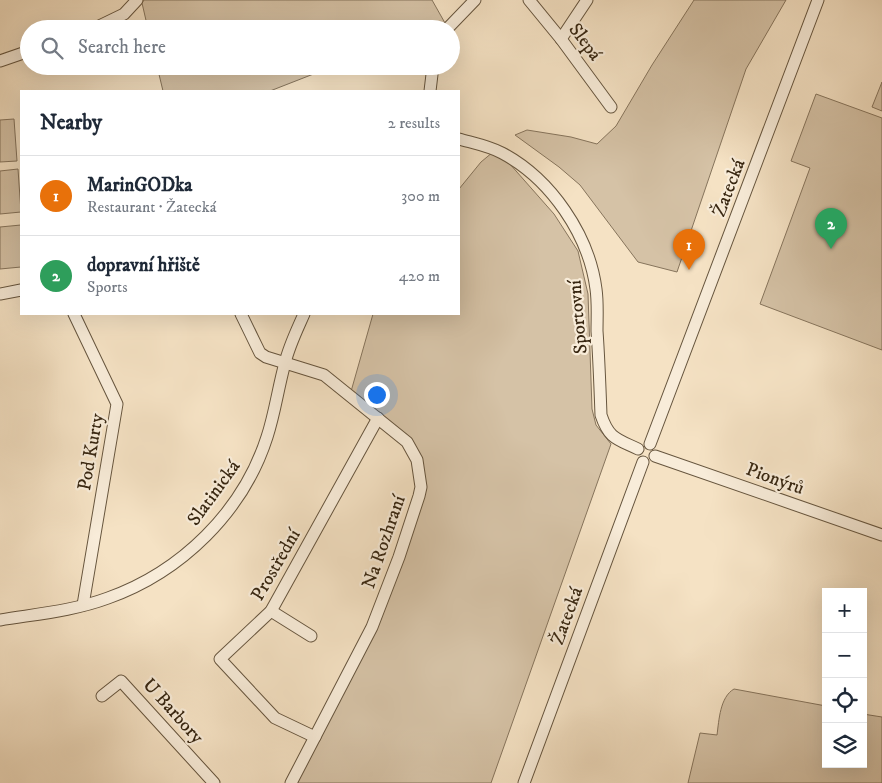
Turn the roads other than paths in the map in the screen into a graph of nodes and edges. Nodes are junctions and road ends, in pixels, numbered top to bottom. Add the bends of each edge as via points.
1 (137, 0) edge
2 (475, 0) edge
3 (529, 0) edge
4 (587, 0) edge
5 (818, 0) edge
6 (111, 20) edge
7 (456, 20) edge
8 (561, 39) junction
9 (20, 54) edge
10 (0, 61) edge
11 (431, 75) edge
12 (430, 90) edge
13 (611, 107) dead end
14 (460, 139) edge
15 (20, 290) edge
16 (0, 294) edge
17 (74, 315) edge
18 (241, 315) edge
19 (304, 315) edge
20 (285, 362) junction
21 (378, 418) junction
22 (650, 444) junction
23 (638, 449) junction
24 (656, 456) junction
25 (643, 462) junction
26 (882, 535) edge
27 (83, 605) junction
28 (272, 611) junction
29 (0, 620) edge
30 (311, 636) dead end
31 (130, 673) dead end
32 (121, 681) junction
33 (102, 696) dead end
34 (315, 737) junction
35 (214, 783) edge
36 (291, 783) edge
37 (524, 783) edge

1 - 6 street via 124,14
2 - 7 street
3 - 8 street, Slepá
4 - 8 street
5 - 22 street, Žatecká
8 - 13 street, Slepá
9 - 10 street
11 - 12 street
14 - 23 street, Sportovní via 495,150 517,164 538,180 570,220 587,252 596,289 601,415 612,436
15 - 16 street
17 - 27 street, Pod Kurty via 117,404
18 - 20 street, Na Rozhraní via 260,354
19 - 20 street, Slatinická
20 - 21 street, Na Rozhraní via 324,374
20 - 27 street, Slatinická via 267,438 254,469 222,518 204,539 162,571 127,590
21 - 28 street, Prostřední
21 - 34 street, Na Rozhraní via 407,442 418,460 419,496 372,627
22 - 23 street
22 - 24 street via 655,448
23 - 25 street
24 - 25 street via 650,462
24 - 26 street, Pionýrů
25 - 37 street, Žatecká
27 - 29 street, Slatinická
28 - 30 street
28 - 34 street, Prostřední via 215,662 275,718
31 - 32 street
32 - 33 street, U Barbory
32 - 35 street, U Barbory
34 - 36 street, Na Rozhraní

